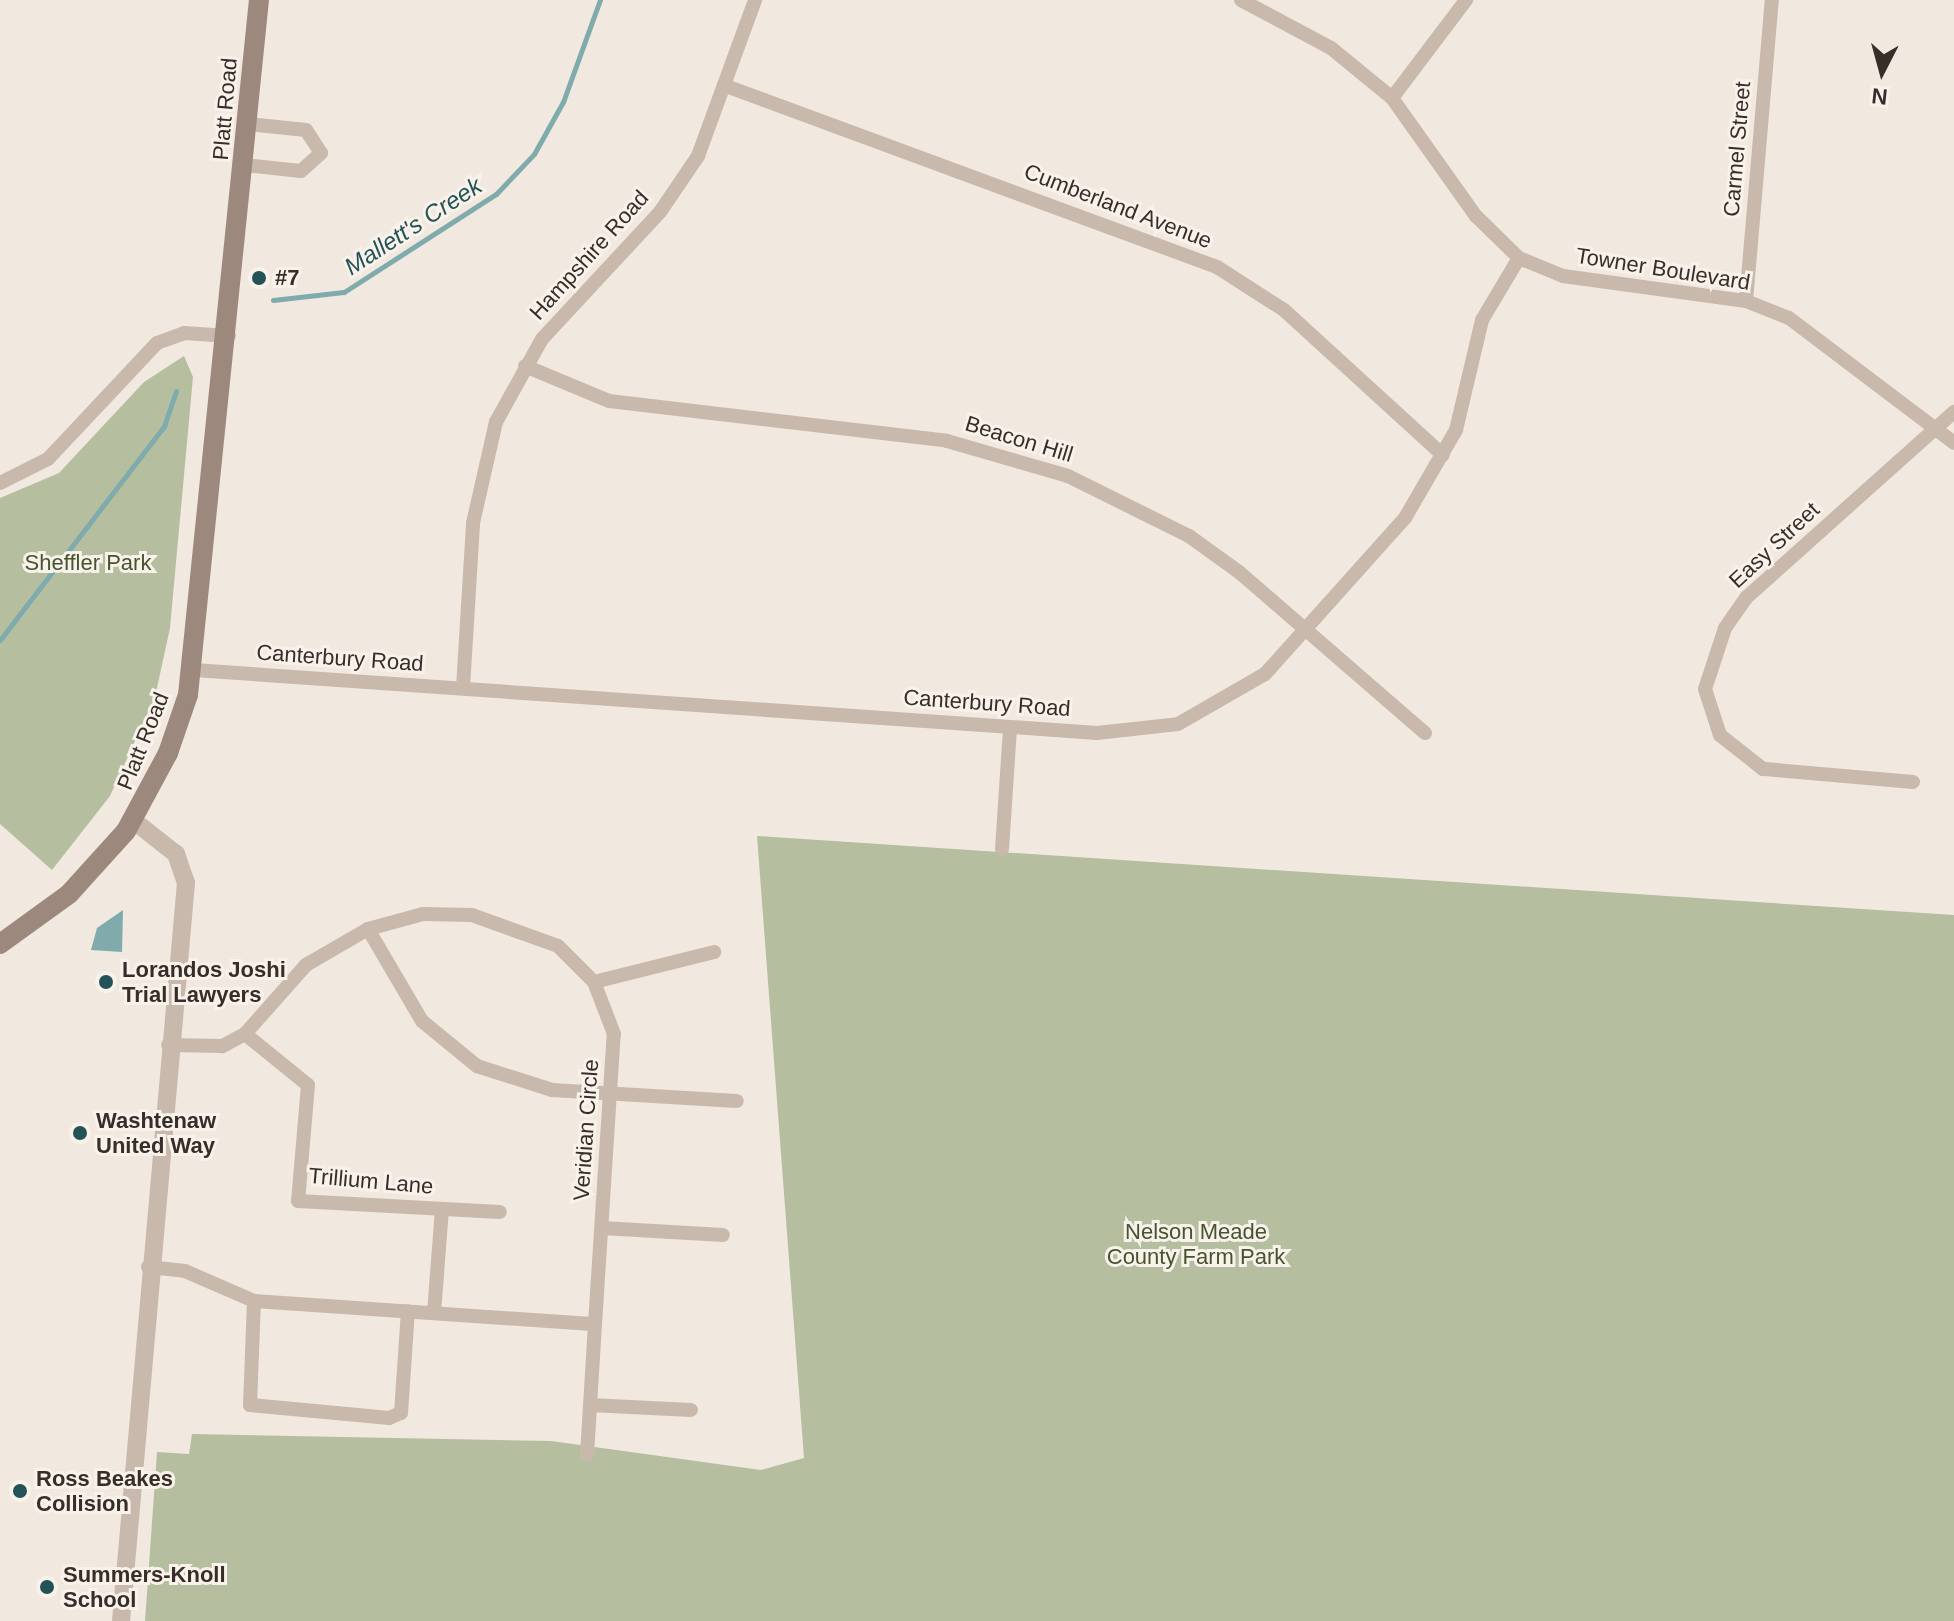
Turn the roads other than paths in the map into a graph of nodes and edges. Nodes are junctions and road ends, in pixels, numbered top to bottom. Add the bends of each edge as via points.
1 (259, 0) edge
2 (755, 0) edge
3 (1241, 0) edge
4 (1466, 0) edge
5 (1772, 0) edge
6 (726, 86) junction
7 (1392, 98) junction
8 (248, 124) junction
9 (244, 165) junction
10 (1519, 258) junction
11 (1746, 301) junction
12 (229, 336) junction
13 (525, 366) junction
14 (1954, 412) edge
15 (1934, 428) junction
16 (1954, 443) edge
17 (1443, 455) junction
18 (0, 483) edge
19 (1308, 627) junction
20 (194, 670) junction
21 (463, 688) junction
22 (1010, 727) junction
23 (1425, 733) dead end
24 (1913, 782) dead end
25 (134, 821) junction
26 (1002, 849) dead end
27 (368, 929) junction
28 (0, 944) edge
29 (714, 952) dead end
30 (594, 982) junction
31 (245, 1034) junction
32 (168, 1045) junction
33 (611, 1094) junction
34 (737, 1101) dead end
35 (442, 1210) junction
36 (500, 1212) dead end
37 (602, 1228) junction
38 (723, 1235) dead end
39 (148, 1267) junction
40 (254, 1301) junction
41 (408, 1311) junction
42 (434, 1313) junction
43 (595, 1324) junction
44 (590, 1405) junction
45 (691, 1410) dead end
46 (587, 1455) dead end
47 (121, 1621) edge

1 - 8 main road, Platt Road
2 - 6 street, Hampshire Road
3 - 7 street, Towner Boulevard via 1331,48
4 - 7 street
5 - 11 street, Carmel Street
6 - 13 street, Hampshire Road via 679,186 568,306
6 - 17 street, Cumberland Avenue via 1217,267 1284,310
7 - 10 street, Towner Boulevard via 1476,216
8 - 9 main road, Platt Road
8 - 9 street via 306,130 317,137 321,153 301,171
9 - 12 main road, Platt Road
10 - 11 street, Towner Boulevard via 1598,283
10 - 17 street, Canterbury Road via 1487,306 1464,405
11 - 15 street, Towner Boulevard via 1823,337
12 - 18 street via 184,333 157,343 48,459
12 - 20 main road, Platt Road
13 - 19 street, Beacon Hill via 622,404 897,433 1008,455 1189,536
13 - 21 street, Hampshire Road via 496,422 478,488
14 - 15 street, Easy Street
15 - 16 street, Towner Boulevard
15 - 24 street, Easy Street via 1747,597 1719,640 1705,689 1720,735 1763,769
17 - 19 street, Canterbury Road via 1405,518
19 - 22 street, Canterbury Road via 1240,693 1178,724 1097,733
19 - 23 street, Beacon Hill
20 - 21 street, Canterbury Road
20 - 25 main road, Platt Road via 168,753
21 - 22 street, Canterbury Road
22 - 26 street
25 - 28 main road via 69,894
25 - 32 street, Platt Road via 176,854 185,871
27 - 30 street, Veridian Circle via 423,914 472,915 548,940
27 - 31 street, Veridian Circle via 306,965
27 - 33 street via 396,985 457,1053 512,1081
29 - 30 street
30 - 33 street, Veridian Circle via 614,1034
31 - 32 street via 222,1046
31 - 35 street, Trillium Lane via 308,1085 298,1201
32 - 39 street, Platt Road
33 - 34 street
33 - 37 street, Veridian Circle
35 - 36 street, Trillium Lane
35 - 42 street, Trillium Lane
37 - 38 street
37 - 43 street, Veridian Circle
39 - 40 street via 185,1271
39 - 47 street, Platt Road
40 - 41 street
40 - 41 street via 250,1405 389,1418 401,1413
41 - 42 street
42 - 43 street
43 - 44 street, Veridian Circle
44 - 45 street
44 - 46 street, Veridian Circle

